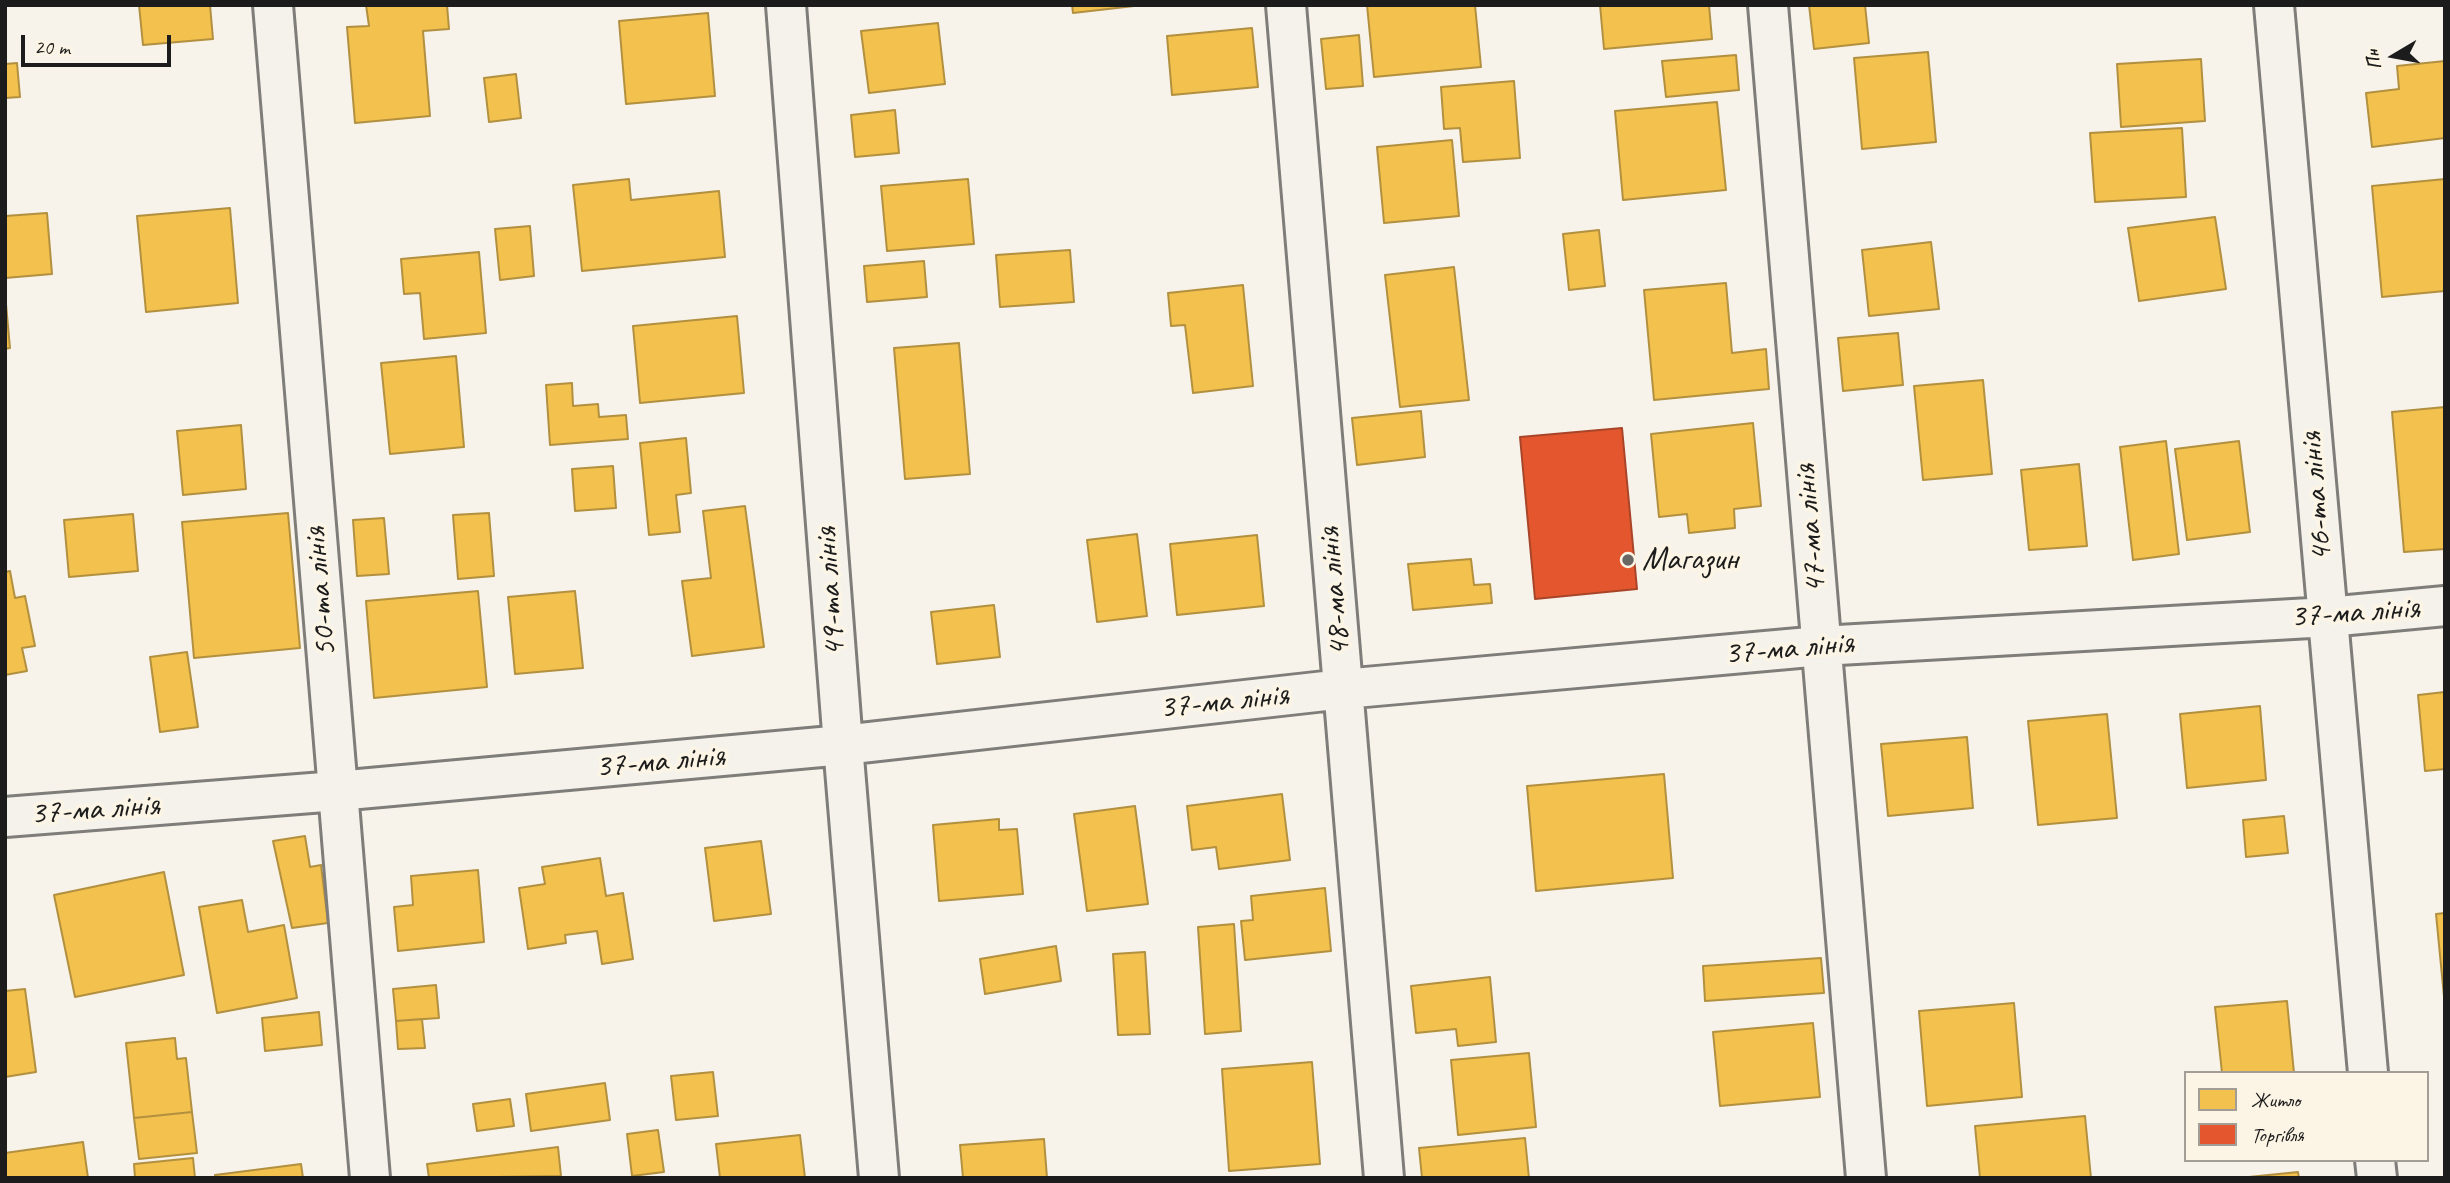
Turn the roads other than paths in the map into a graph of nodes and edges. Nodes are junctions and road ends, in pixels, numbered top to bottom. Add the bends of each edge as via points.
1 (274, 5) edge
2 (786, 5) edge
3 (1286, 5) edge
4 (1768, 5) edge
5 (2274, 5) edge
6 (2445, 606) edge
7 (2328, 617) junction
8 (1821, 646) junction
9 (1343, 689) junction
10 (843, 746) junction
11 (337, 791) junction
12 (5, 817) edge
13 (2368, 1071) edge
14 (370, 1178) edge
15 (880, 1178) edge
16 (1384, 1178) edge
17 (1866, 1178) edge

1 - 11 street, 50-та лінія
2 - 10 street, 49-та лінія
3 - 9 street, 48-ма лінія
4 - 8 street, 47-ма лінія
5 - 7 street, 46-та лінія
6 - 7 street, 37-ма лінія
7 - 8 street, 37-ма лінія
7 - 13 street, 46-та лінія
8 - 9 street, 37-ма лінія
8 - 17 street, 47-ма лінія
9 - 10 street, 37-ма лінія
9 - 16 street, 48-ма лінія
10 - 11 street, 37-ма лінія
10 - 15 street, 49-та лінія
11 - 12 street, 37-ма лінія
11 - 14 street, 50-та лінія

